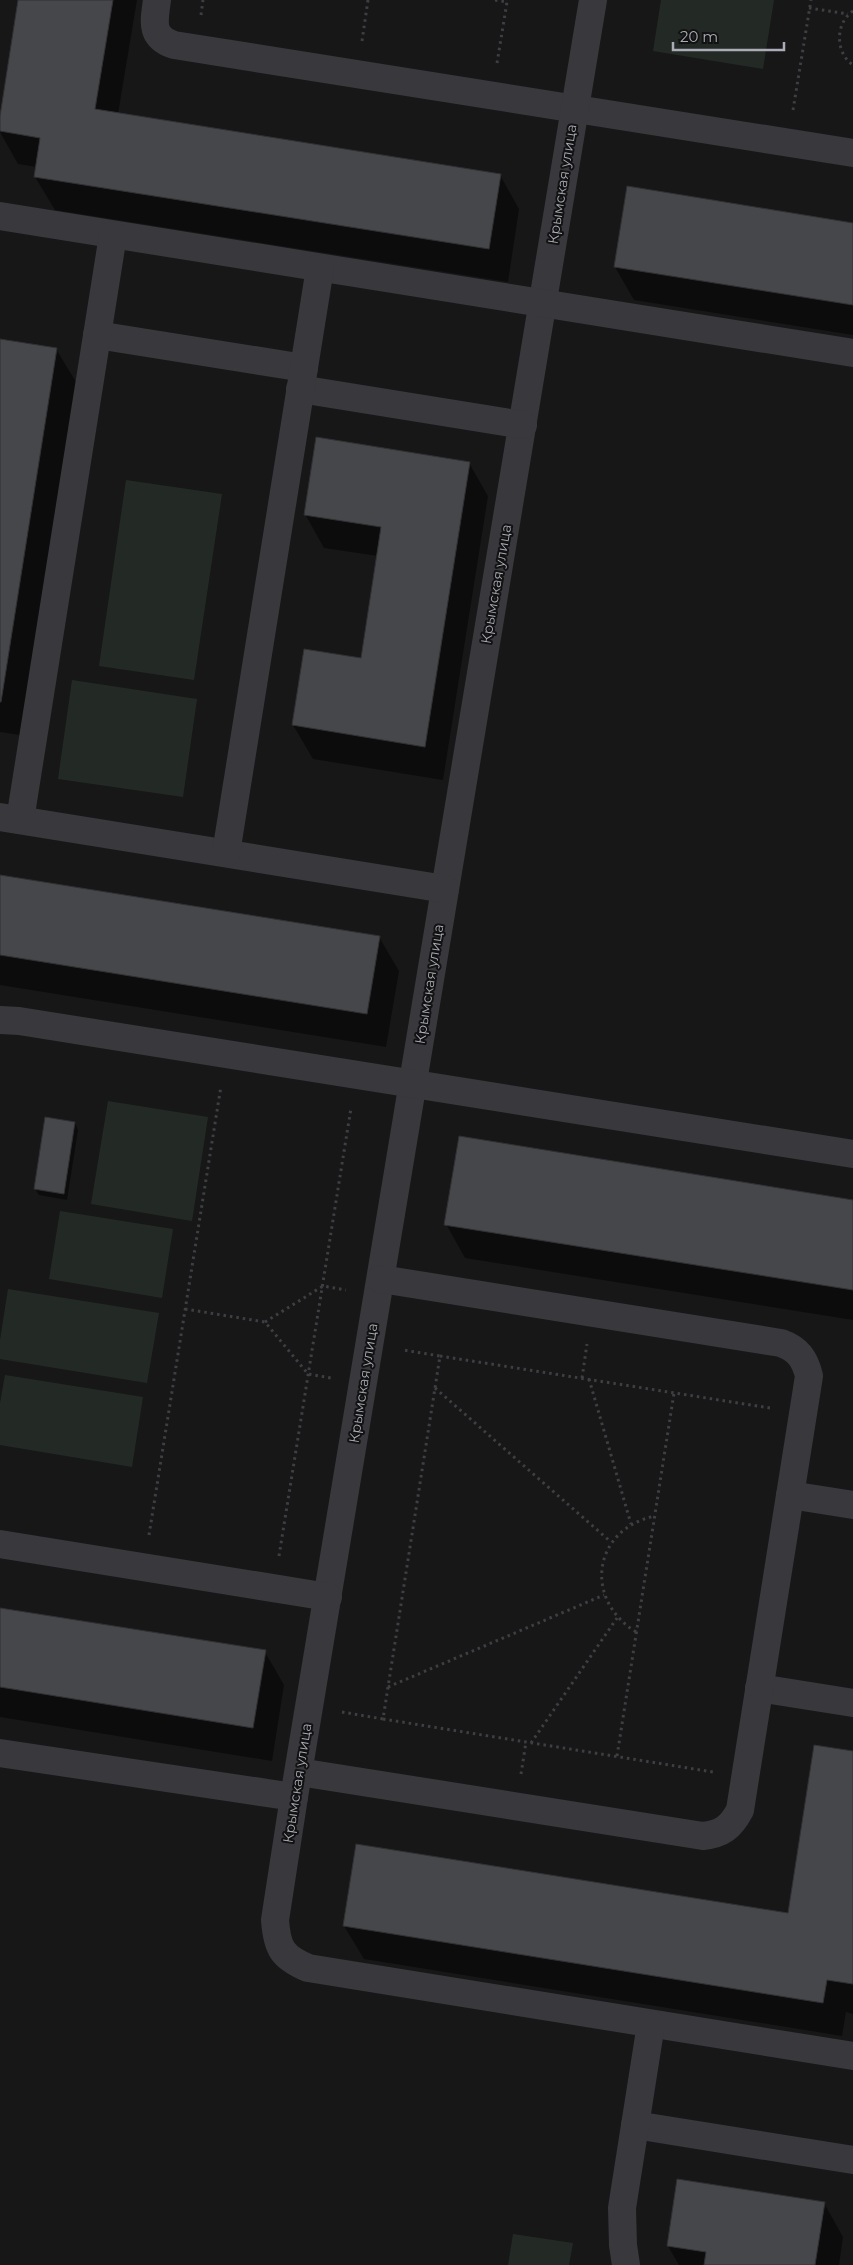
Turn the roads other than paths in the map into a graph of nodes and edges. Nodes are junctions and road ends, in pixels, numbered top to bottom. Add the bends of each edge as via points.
1 (157, 0) edge
2 (593, 0) edge
3 (575, 109) junction
4 (853, 154) edge
5 (0, 216) edge
6 (113, 234) junction
7 (320, 268) junction
8 (542, 303) junction
9 (97, 335) junction
10 (853, 353) edge
11 (302, 379) junction
12 (523, 425) junction
13 (10, 819) edge
14 (226, 853) junction
15 (445, 889) junction
16 (0, 1020) edge
17 (413, 1084) junction
18 (853, 1154) edge
19 (379, 1287) junction
20 (790, 1495) junction
21 (853, 1505) edge
22 (0, 1544) edge
23 (328, 1597) junction
24 (759, 1688) junction
25 (853, 1703) edge
26 (0, 1753) edge
27 (297, 1784) junction
28 (651, 2024) junction
29 (853, 2056) edge
30 (635, 2125) junction
31 (853, 2160) edge
32 (626, 2265) edge

1 - 3 street via 154,29 166,42
2 - 3 street, Крымская улица
3 - 4 street
3 - 8 street, Крымская улица
5 - 6 street
6 - 7 street
6 - 9 street
7 - 8 street
7 - 11 street
8 - 10 street
8 - 12 street, Крымская улица
9 - 11 street
9 - 13 street
11 - 12 street
11 - 14 street
12 - 15 street, Крымская улица
13 - 14 street
14 - 15 street
15 - 17 street, Крымская улица
16 - 17 street
17 - 18 street
17 - 19 street, Крымская улица
19 - 20 street via 781,1343 791,1347 800,1354 809,1376
19 - 23 street, Крымская улица
20 - 21 street
20 - 24 street
22 - 23 street
23 - 27 street, Крымская улица
24 - 25 street
24 - 27 street via 740,1810 733,1822 715,1835
26 - 27 street
27 - 28 street, Крымская улица via 275,1920 276,1939 293,1962 308,1968
28 - 29 street
28 - 30 street
30 - 31 street
30 - 32 street via 622,2208

